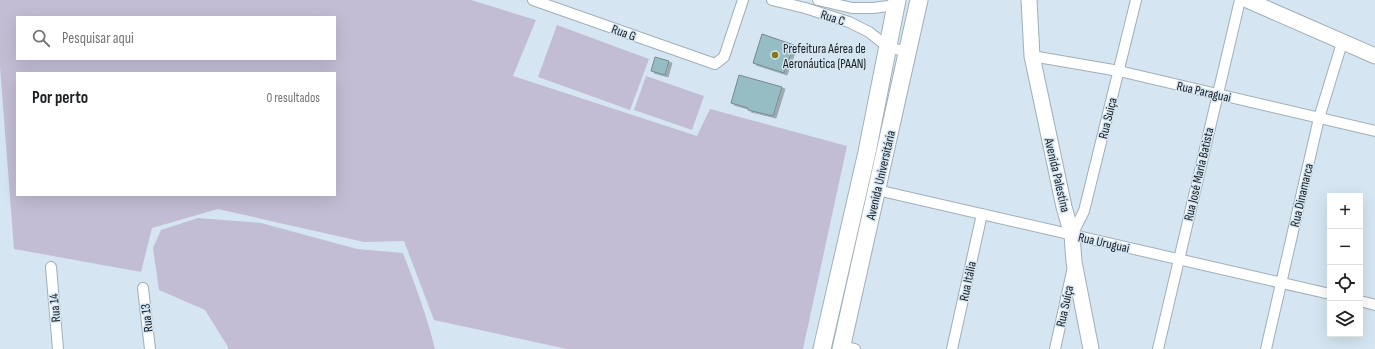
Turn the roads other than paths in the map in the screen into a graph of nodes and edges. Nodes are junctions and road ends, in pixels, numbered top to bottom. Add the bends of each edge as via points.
1 (532, 0) edge
2 (743, 0) edge
3 (818, 0) edge
4 (919, 0) edge
5 (1030, 0) edge
6 (1136, 0) edge
7 (1240, 0) edge
8 (1247, 0) edge
9 (779, 1) edge
10 (896, 2) edge
11 (806, 4) edge
12 (852, 8) junction
13 (848, 22) junction
14 (1342, 43) junction
15 (888, 47) junction
16 (907, 52) junction
17 (1032, 56) junction
18 (1375, 56) edge
19 (1119, 72) junction
20 (882, 80) junction
21 (900, 84) junction
22 (1217, 94) junction
23 (1319, 118) junction
24 (1375, 131) edge
25 (877, 190) junction
26 (982, 214) junction
27 (1072, 235) junction
28 (1178, 259) junction
29 (1074, 262) junction
30 (51, 267) dead end
31 (1281, 283) junction
32 (142, 288) dead end
33 (1327, 293) edge
34 (1363, 302) edge
35 (1375, 305) edge
36 (846, 348) edge
37 (58, 349) edge
38 (150, 349) edge
39 (822, 349) edge
40 (952, 349) edge
41 (1055, 349) edge
42 (1091, 349) edge
43 (1158, 349) edge
44 (1266, 349) edge

1 - 2 street, Rua G via 715,64 724,57
3 - 12 street, Rua C
4 - 16 main road, Avenida Universitária
5 - 17 street, Avenida Palestina
6 - 19 street, Rua Suiça
7 - 22 street, Rua José Maria Batista
8 - 14 street
9 - 11 street, Rua C
10 - 12 street, Rua C via 873,8
10 - 15 main road, Avenida Universitária
11 - 13 street, Rua C
12 - 13 street
13 - 15 street, Rua C via 869,32
14 - 18 street
14 - 23 street, Rua Dinamarca
15 - 16 street
15 - 20 main road, Avenida Universitária
16 - 21 main road, Avenida Universitária
17 - 19 street, Rua Paraguai
17 - 27 street, Avenida Palestina
19 - 22 street, Rua Paraguai
19 - 27 street, Rua Suiça via 1084,211
20 - 21 main road
20 - 39 main road, Avenida Universitária
21 - 25 main road, Avenida Universitária
22 - 23 street, Rua Paraguai
22 - 28 street, Rua José Maria Batista
23 - 24 street, Rua Paraguai
23 - 31 street, Rua Dinamarca
25 - 26 street, Rua Uruguai
25 - 36 main road, Avenida Universitária
26 - 27 street, Rua Uruguai
26 - 40 street, Rua Itália
27 - 28 street, Rua Uruguai
27 - 29 street, Avenida Palestina
28 - 31 street, Rua Uruguai
28 - 43 street, Rua José Maria Batista
29 - 41 street, Rua Suíça
29 - 42 street, Avenida Palestina
30 - 37 street, Rua 14
31 - 33 street, Rua Uruguai
31 - 44 street, Rua Dinamarca
32 - 38 street, Rua 13
34 - 35 street

